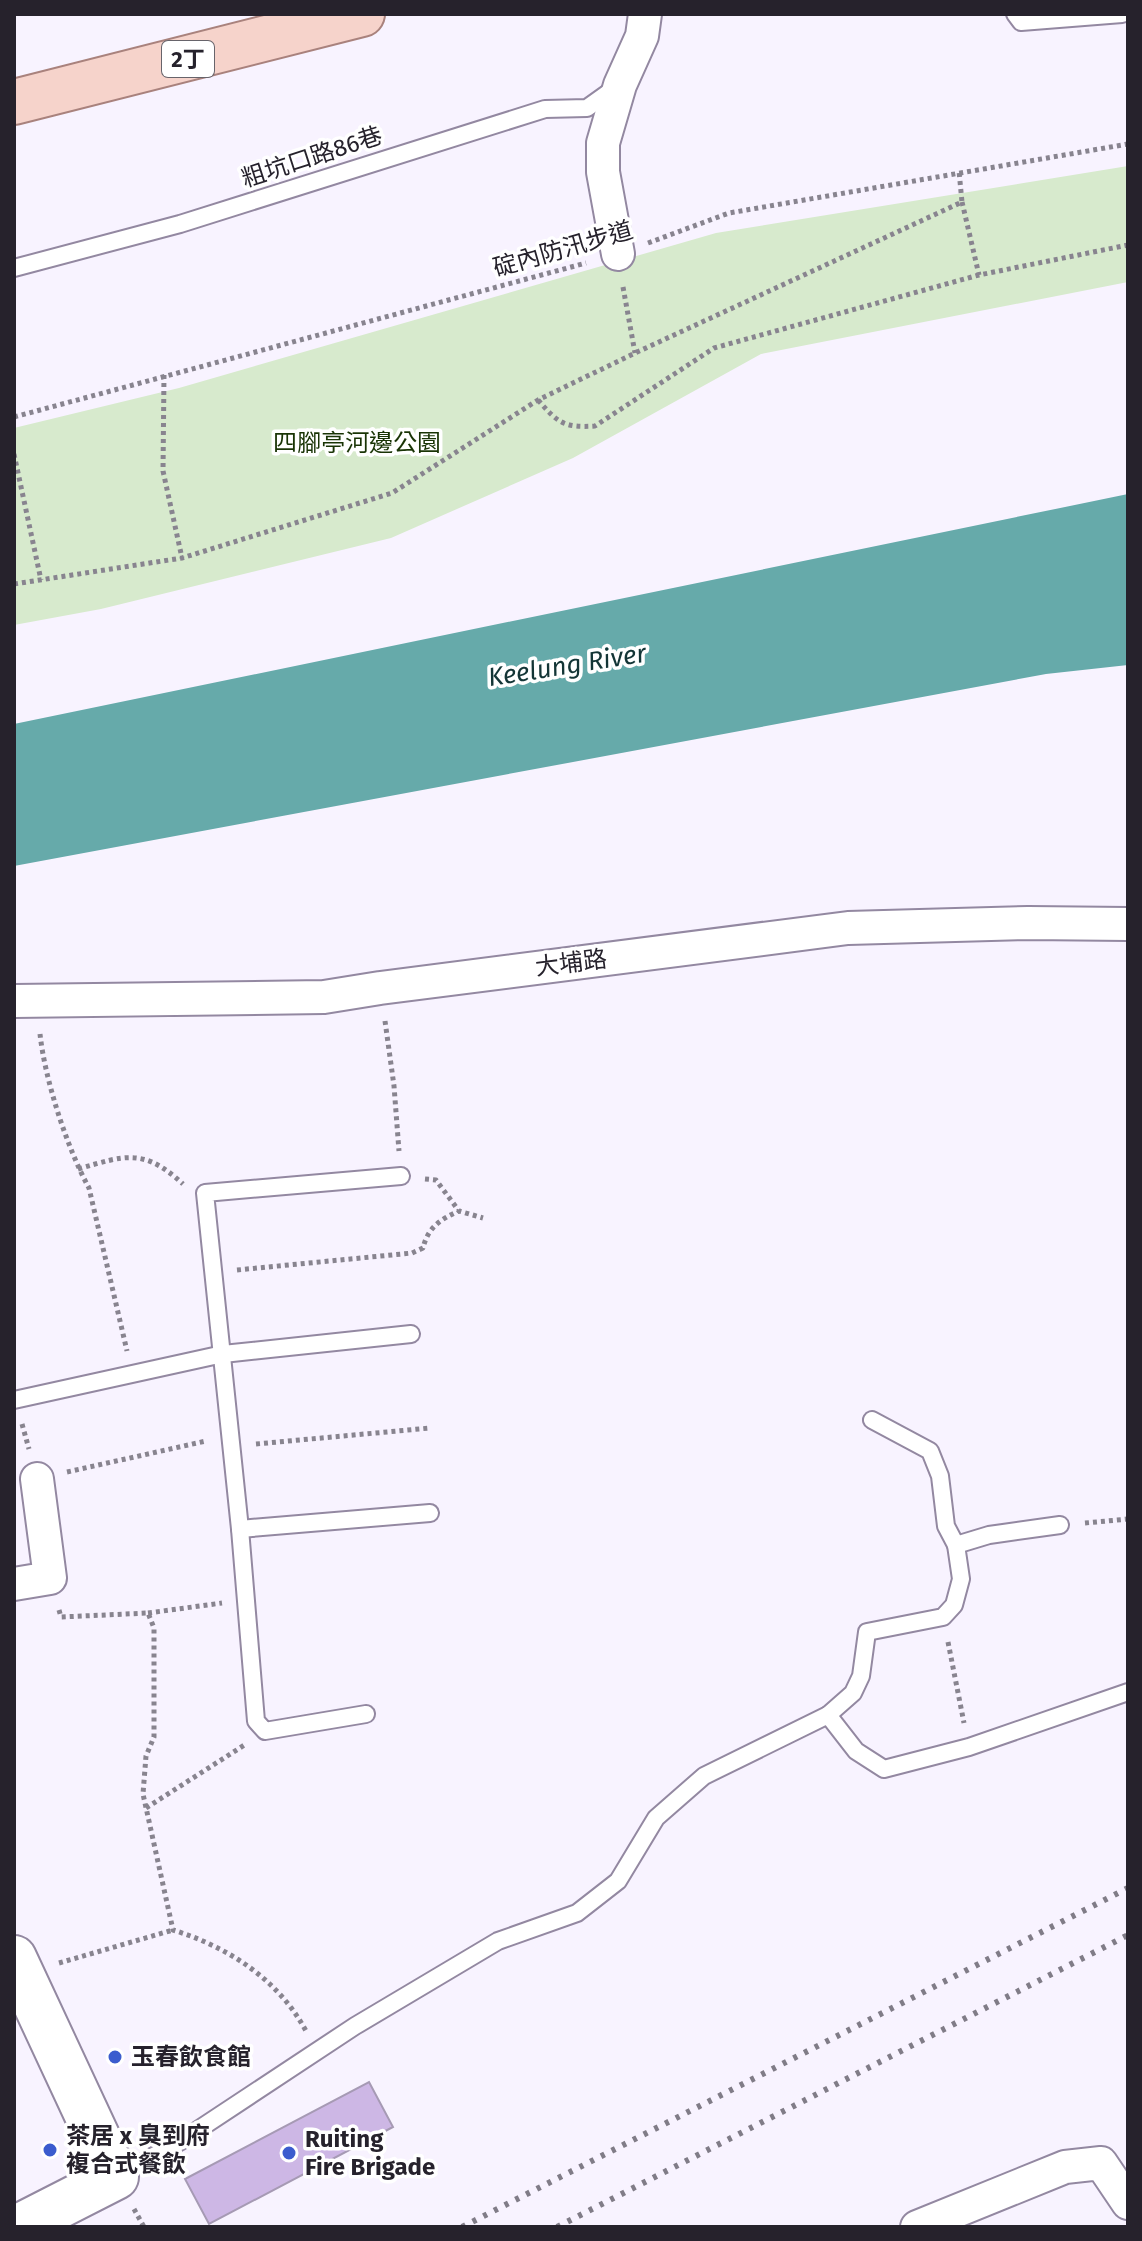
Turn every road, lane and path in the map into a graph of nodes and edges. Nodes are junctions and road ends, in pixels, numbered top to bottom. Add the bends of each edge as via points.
1 (362, 14) edge
2 (645, 14) edge
3 (1015, 14) edge
4 (1122, 14) edge
5 (620, 85) junction
6 (14, 102) edge
7 (1128, 144) edge
8 (959, 171) junction
9 (962, 202) junction
10 (1128, 245) edge
11 (618, 254) junction
12 (14, 268) edge
13 (979, 275) junction
14 (635, 353) junction
15 (164, 375) junction
16 (538, 400) junction
17 (14, 417) edge
18 (14, 454) edge
19 (182, 558) junction
20 (41, 580) junction
21 (14, 584) edge
22 (1128, 924) edge
23 (380, 988) junction
24 (25, 1000) edge
25 (78, 1169) junction
26 (401, 1176) junction
27 (459, 1211) junction
28 (207, 1214) junction
29 (483, 1218) dead end
30 (214, 1272) junction
31 (411, 1334) dead end
32 (223, 1354) junction
33 (135, 1375) junction
34 (15, 1400) edge
35 (872, 1420) dead end
36 (430, 1428) dead end
37 (231, 1441) junction
38 (37, 1479) junction
39 (430, 1513) dead end
40 (1128, 1519) edge
41 (1060, 1525) joint
42 (240, 1529) junction
43 (956, 1545) junction
44 (50, 1578) junction
45 (14, 1584) edge
46 (246, 1600) junction
47 (148, 1613) junction
48 (943, 1617) junction
49 (1128, 1692) edge
50 (366, 1714) dead end
51 (828, 1715) junction
52 (265, 1731) junction
53 (969, 1747) junction
54 (146, 1808) junction
55 (173, 1930) junction
56 (19, 1967) edge
57 (317, 2052) junction
58 (116, 2177) junction
59 (1128, 2203) edge
60 (18, 2227) edge
61 (917, 2227) edge

1 - 6 main road, 2丁
2 - 5 street via 642,36
3 - 4 lane via 1021,22
5 - 11 street via 603,143
5 - 12 lane, 粗坑口路86巷 via 587,108 545,109 180,224
7 - 8 path, 碇內防汛步道
8 - 9 path
8 - 11 path, 碇內防汛步道 via 729,213
9 - 13 path
9 - 14 path
10 - 13 path
11 - 14 path
11 - 15 path, 碇內防汛步道
13 - 16 path via 714,348 595,426 574,428 556,421
14 - 16 path
15 - 17 path, 碇內防汛步道
15 - 19 path via 163,471
16 - 19 path via 392,493
18 - 20 path
19 - 20 path
20 - 21 path
22 - 23 street, 大埔路 via 848,928
23 - 24 street, 大埔路 via 324,997
23 - 26 path
24 - 25 path
25 - 28 path via 119,1157 150,1159 186,1187
25 - 33 path via 89,1188
26 - 27 path via 436,1180
26 - 28 lane via 205,1193
27 - 29 path
27 - 30 path via 439,1220 423,1248 412,1253
28 - 30 lane
30 - 32 lane
31 - 32 lane
32 - 33 lane
32 - 37 lane
33 - 34 lane
34 - 38 path
35 - 43 lane via 930,1451 940,1476 946,1526
36 - 37 path
37 - 38 path
37 - 42 lane
38 - 44 street
39 - 42 lane
40 - 41 path
41 - 43 lane
42 - 46 lane
43 - 48 lane via 961,1579 954,1605
44 - 45 street
44 - 47 path via 61,1617
46 - 47 path
46 - 52 lane via 256,1721
47 - 54 path via 154,1628 154,1737 146,1756
48 - 51 lane via 867,1632 861,1676 853,1693
48 - 53 path
49 - 53 lane
50 - 52 lane
51 - 53 lane via 856,1751 884,1769
51 - 57 lane via 704,1776 656,1818 618,1881 577,1913 498,1941
52 - 54 path
54 - 55 path
55 - 56 path
55 - 57 path via 229,1952 269,1983 293,2007
56 - 58 street
57 - 58 lane
58 - 60 street
59 - 61 street via 1101,2163 1065,2167

